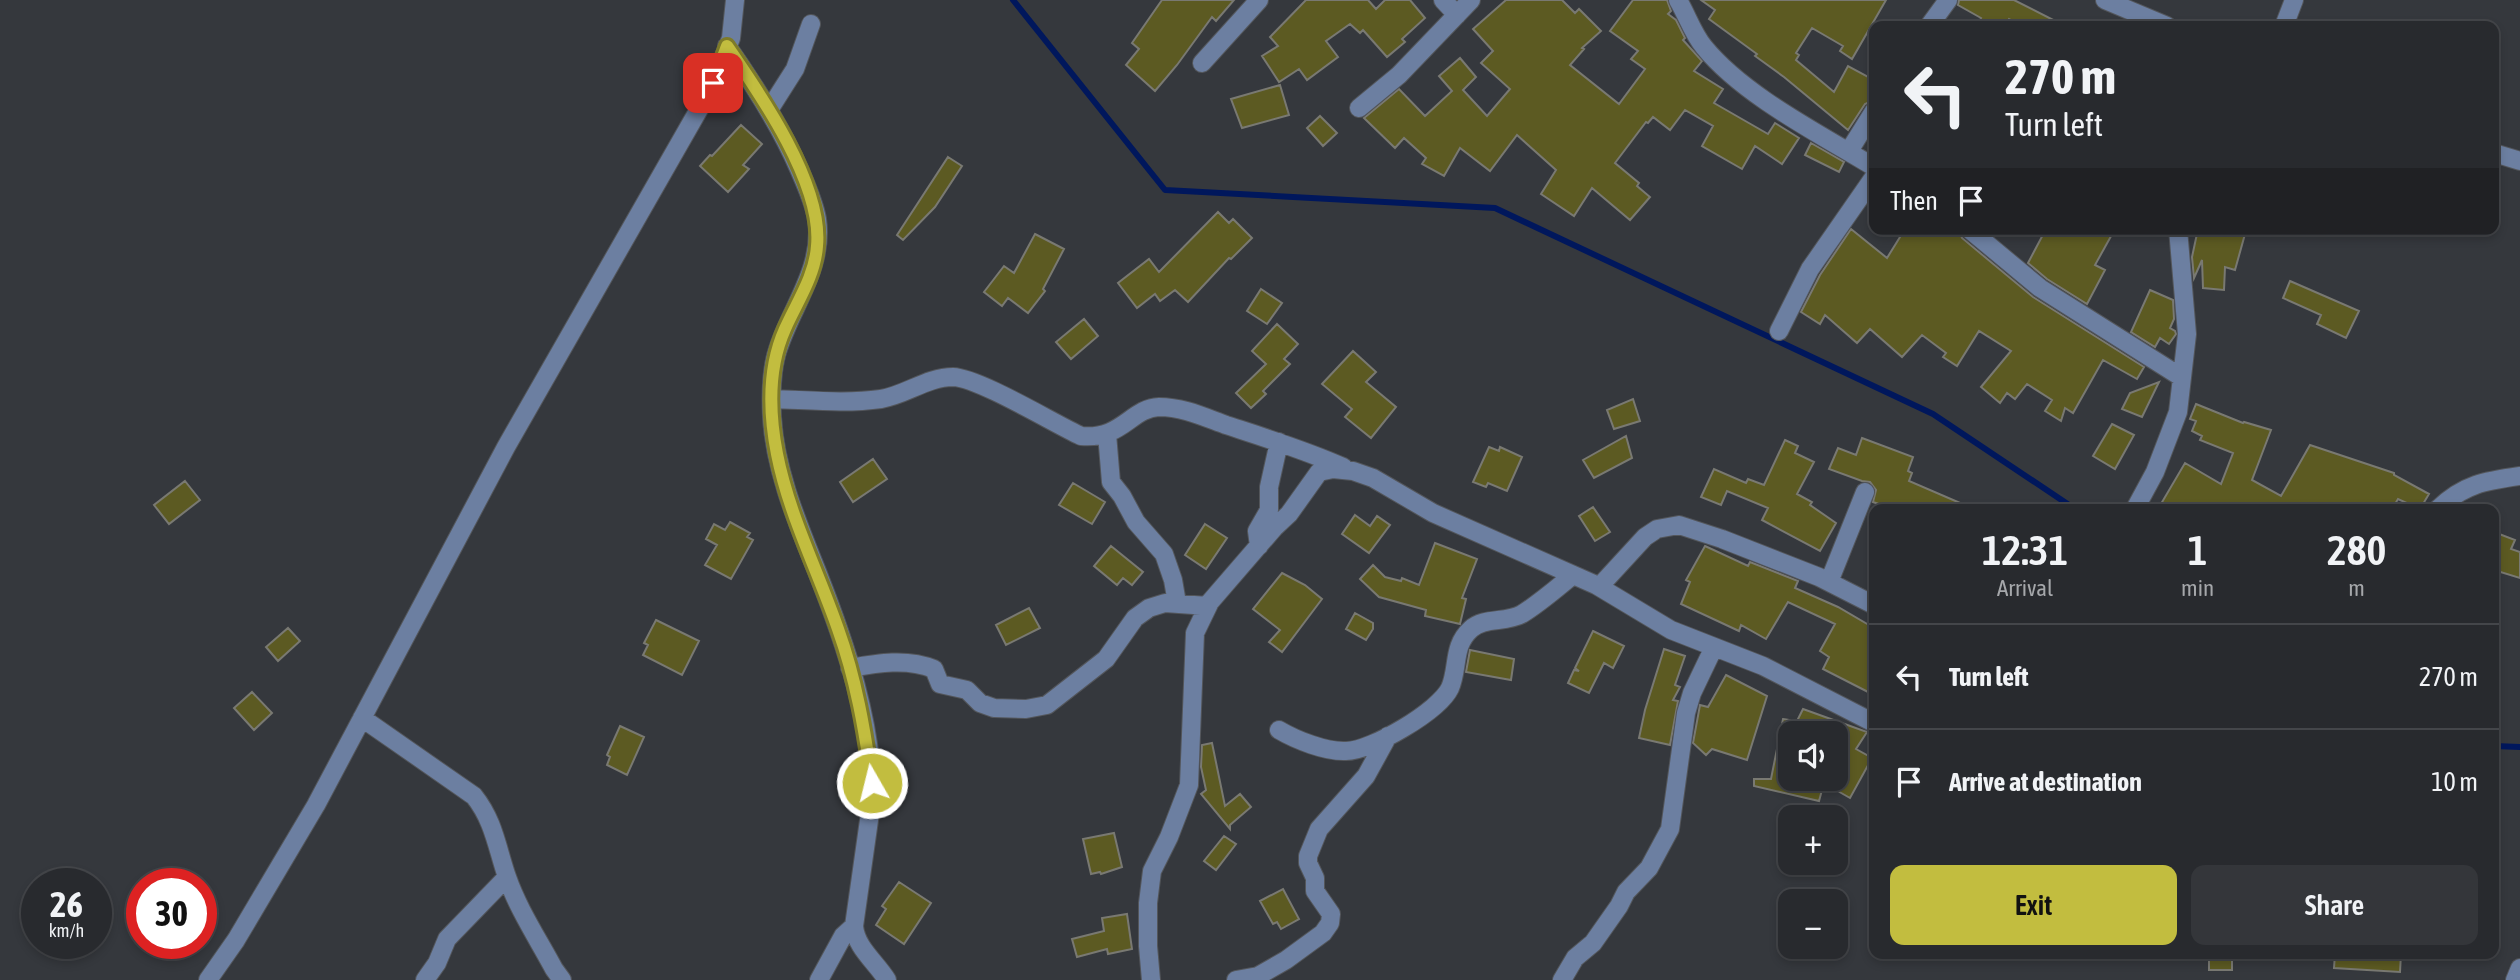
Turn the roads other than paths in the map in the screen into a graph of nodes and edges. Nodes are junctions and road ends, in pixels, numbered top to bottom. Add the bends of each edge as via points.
1 (735, 0) edge
2 (1259, 0) edge
3 (1443, 0) edge
4 (1471, 0) edge
5 (1678, 0) edge
6 (1948, 0) edge
7 (2105, 0) edge
8 (2294, 0) edge
9 (1457, 15) junction
10 (1933, 21) edge
11 (2155, 21) edge
12 (2286, 21) edge
13 (811, 24) dead end
14 (727, 46) junction
15 (1202, 63) dead end
16 (1359, 108) dead end
17 (769, 110) junction
18 (1869, 119) edge
19 (1849, 151) junction
20 (2499, 155) edge
21 (2520, 162) edge
22 (1869, 164) edge
23 (1869, 184) edge
24 (1976, 235) edge
25 (2179, 235) edge
26 (1779, 331) dead end
27 (2181, 377) junction
28 (772, 398) junction
29 (1107, 435) junction
30 (1279, 442) junction
31 (1353, 471) junction
32 (2520, 476) edge
33 (1865, 492) dead end
34 (2138, 504) edge
35 (2443, 504) edge
36 (1259, 546) junction
37 (1573, 575) junction
38 (1829, 582) junction
39 (1600, 587) junction
40 (1869, 602) edge
41 (1177, 603) junction
42 (1208, 606) junction
43 (1714, 647) junction
44 (850, 668) junction
45 (362, 718) junction
46 (1869, 720) edge
47 (1279, 730) dead end
48 (1388, 736) junction
49 (507, 877) junction
50 (854, 926) junction
51 (2520, 968) edge
52 (208, 980) edge
53 (425, 980) edge
54 (562, 980) edge
55 (819, 980) edge
56 (887, 980) edge
57 (1151, 980) edge
58 (1236, 980) edge
59 (1562, 980) edge
60 (2515, 980) edge

1 - 14 street via 732,38
2 - 15 street
3 - 9 street
4 - 9 street
5 - 19 street via 1701,44 1722,68
6 - 10 street
7 - 11 street
8 - 12 street
9 - 16 street via 1399,75
13 - 17 street via 795,69
14 - 17 street
14 - 45 street via 713,83 506,447
17 - 28 street via 810,194 817,219 817,247 808,283 776,352
18 - 19 street
19 - 22 street
20 - 21 street
23 - 26 street via 1810,269
24 - 27 street via 2040,288
25 - 27 street via 2187,334
27 - 34 street via 2171,434
28 - 29 street via 879,399 953,377 977,383 1081,436
28 - 44 street via 778,456
29 - 30 street via 1157,407 1189,411
29 - 41 street via 1111,482 1136,522 1164,554
30 - 31 street
30 - 36 street via 1269,510 1257,531
31 - 36 street via 1319,472
31 - 37 street via 1433,513
32 - 35 street via 2475,484
33 - 38 street
36 - 42 street
37 - 39 street
37 - 48 street via 1520,615 1472,628 1457,649 1449,691 1430,710
38 - 39 street via 1679,525 1657,529 1645,537
38 - 40 street
39 - 43 street via 1671,631
41 - 42 street
41 - 44 street via 1149,608 1135,618 1106,659 1062,695 1037,707 984,705 967,690 940,684 934,669 915,663
42 - 57 street via 1195,633 1189,785 1152,871 1147,903
43 - 46 street via 1763,666
43 - 59 street via 1692,693 1681,733 1670,829 1649,868
44 - 50 street via 859,696 872,783
45 - 49 street via 474,796 495,833
45 - 52 street via 316,805
47 - 48 street via 1346,751
48 - 58 street via 1366,776 1319,830 1308,856 1315,891 1331,914 1323,933 1270,971
49 - 53 street via 447,939
49 - 54 street
50 - 55 street via 843,936
50 - 56 street via 855,936
51 - 60 street

